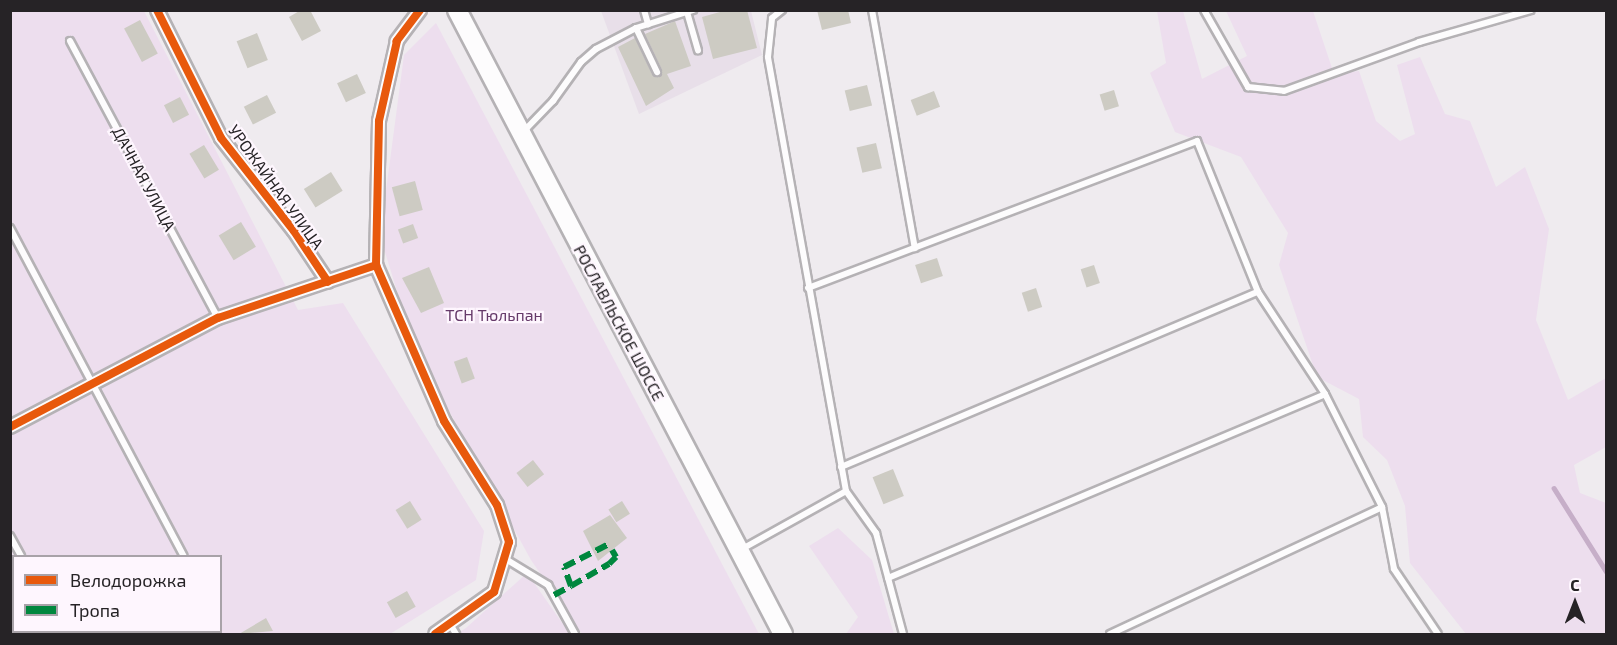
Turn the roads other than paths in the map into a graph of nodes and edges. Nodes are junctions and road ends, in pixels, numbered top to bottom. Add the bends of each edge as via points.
1 (157, 10) edge
2 (420, 10) edge
3 (457, 10) edge
4 (644, 10) edge
5 (782, 10) edge
6 (872, 10) edge
7 (1204, 10) edge
8 (1531, 10) edge
9 (690, 11) edge
10 (648, 24) junction
11 (636, 28) junction
12 (70, 41) dead end
13 (698, 50) dead end
14 (657, 72) dead end
15 (520, 135) junction
16 (10, 228) edge
17 (915, 248) junction
18 (376, 265) junction
19 (328, 282) junction
20 (808, 288) junction
21 (1258, 292) junction
22 (218, 318) junction
23 (93, 384) junction
24 (1324, 394) junction
25 (10, 428) edge
26 (841, 467) junction
27 (846, 491) junction
28 (1382, 507) junction
29 (10, 536) edge
30 (739, 551) junction
31 (20, 555) edge
32 (183, 555) edge
33 (504, 558) junction
34 (888, 578) junction
35 (453, 629) edge
36 (435, 634) edge
37 (575, 634) edge
38 (783, 634) edge
39 (903, 634) edge
40 (1110, 634) edge
41 (1438, 634) edge

1 - 19 street, УРОЖАЙНАЯ УЛИЦА via 221,138 294,231
2 - 18 street via 397,41 379,122
3 - 15 main road, РОСЛАВЛЬСКОЕ ШОССЕ
4 - 10 lane
5 - 20 lane via 772,18 768,57
6 - 17 lane
7 - 8 lane via 1248,87 1284,92 1419,42
9 - 10 lane
9 - 13 lane
10 - 11 lane
11 - 14 lane
11 - 15 lane via 581,62 554,101
12 - 22 lane, ДАЧНАЯ УЛИЦА
15 - 30 main road, РОСЛАВЛЬСКОЕ ШОССЕ
16 - 23 lane
17 - 20 lane
17 - 21 lane via 1197,141
18 - 19 street
18 - 33 street via 444,421 497,505 509,542
19 - 22 street
20 - 26 lane
21 - 24 lane
21 - 26 lane
22 - 23 street
23 - 25 street
23 - 32 lane
24 - 28 lane
24 - 34 lane
26 - 27 lane
27 - 30 lane
27 - 34 lane via 876,533
28 - 40 lane
28 - 41 lane via 1394,569
29 - 31 lane
30 - 38 main road, РОСЛАВЛЬСКОЕ ШОССЕ
33 - 35 street via 494,592
33 - 37 lane via 548,585
34 - 39 lane
35 - 36 street

